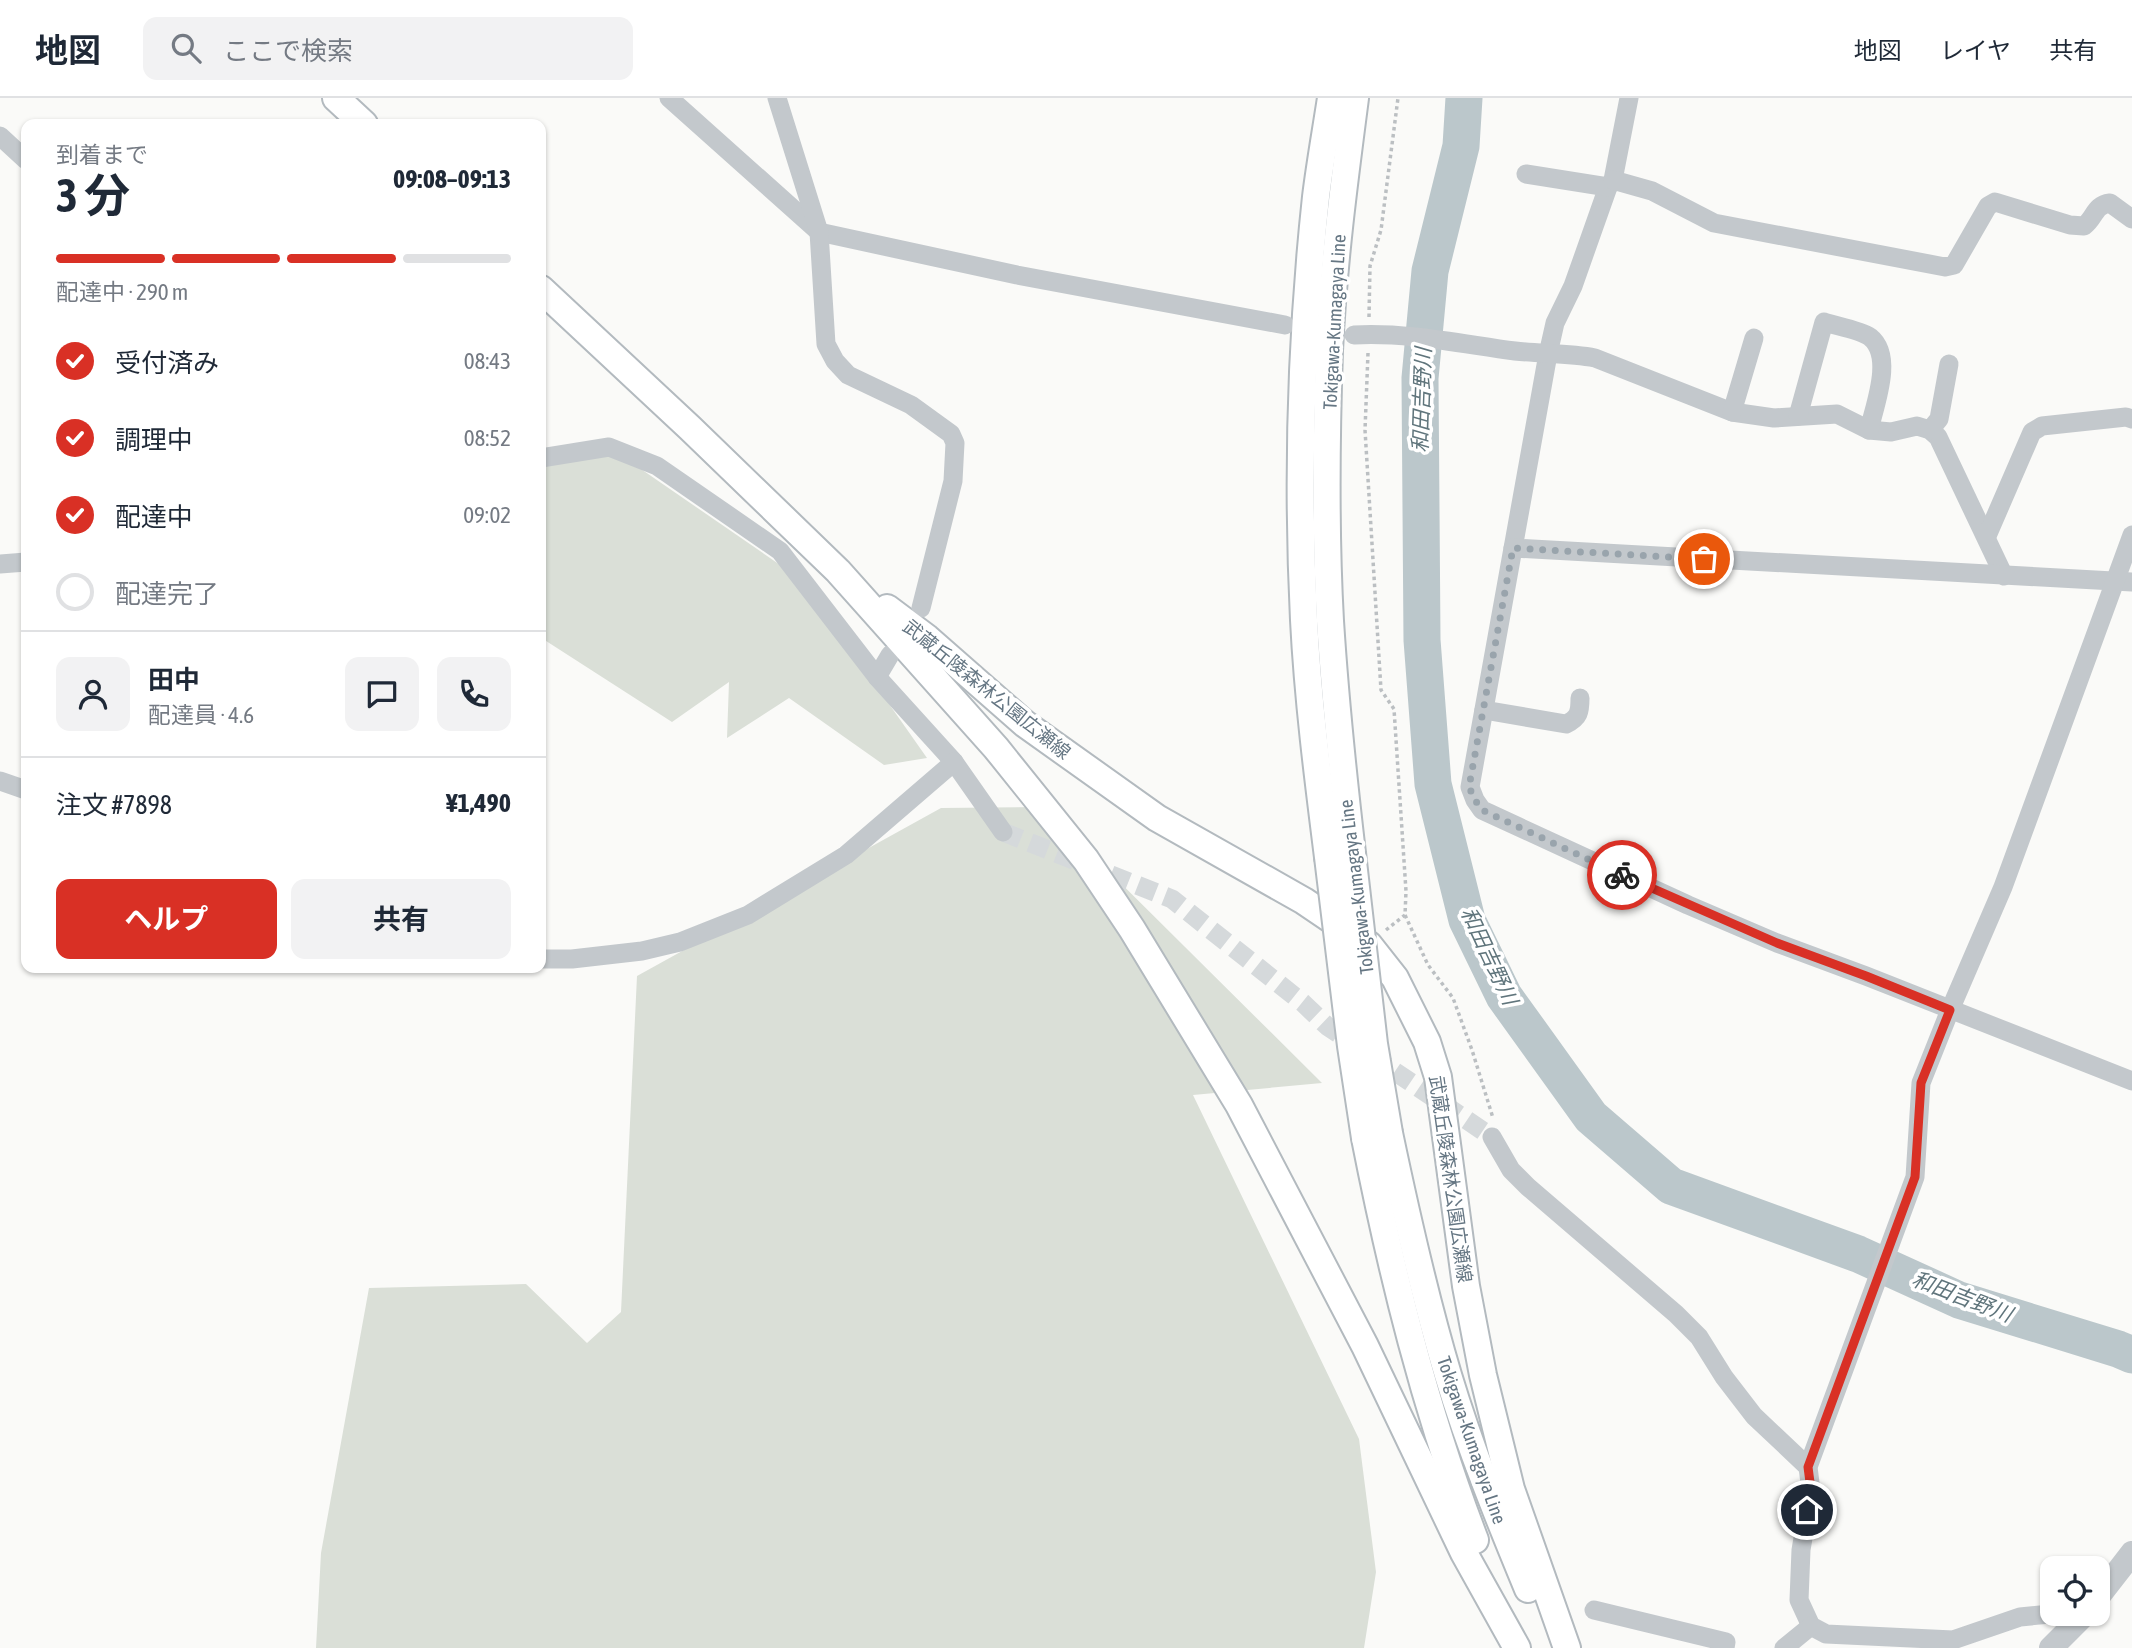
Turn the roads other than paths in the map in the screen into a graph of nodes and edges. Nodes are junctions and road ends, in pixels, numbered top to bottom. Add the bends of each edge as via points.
1 (336, 98) edge
2 (669, 98) edge
3 (777, 98) edge
4 (1331, 98) edge
5 (1355, 98) edge
6 (1629, 98) edge
7 (358, 119) edge
8 (0, 136) edge
9 (21, 155) edge
10 (1526, 174) dead end
11 (1611, 183) junction
12 (2132, 219) edge
13 (819, 232) junction
14 (546, 294) edge
15 (1285, 325) dead end
16 (1369, 334) road end
17 (1754, 338) dead end
18 (1548, 354) junction
19 (1949, 365) dead end
20 (1732, 412) junction
21 (1798, 415) junction
22 (2132, 419) edge
23 (1869, 430) junction
24 (1930, 430) junction
25 (546, 456) edge
26 (2132, 535) edge
27 (1987, 536) junction
28 (1513, 548) junction
29 (21, 562) edge
30 (0, 564) edge
31 (838, 571) junction
32 (2004, 576) junction
33 (2123, 582) edge
34 (921, 608) dead end
35 (890, 654) dead end
36 (877, 677) junction
37 (1580, 698) dead end
38 (1484, 710) junction
39 (954, 762) junction
40 (0, 781) edge
41 (21, 788) edge
42 (1003, 832) tunnel mouth
43 (1340, 855) junction
44 (546, 959) edge
45 (1950, 1010) junction
46 (2132, 1081) edge
47 (1377, 1135) junction
48 (1492, 1137) tunnel mouth
49 (1808, 1467) junction
50 (2132, 1553) edge
51 (2110, 1581) edge
52 (1594, 1610) dead end
53 (2040, 1615) edge
54 (1811, 1626) junction
55 (2073, 1626) edge
56 (1518, 1648) edge
57 (1557, 1648) edge
58 (1567, 1648) edge
59 (1725, 1648) edge
60 (1784, 1648) edge
61 (2051, 1648) edge

1 - 7 main road
2 - 13 street
3 - 13 street
4 - 43 main road, Tokigawa-Kumagaya Line via 1316,197 1301,428 1304,621 1317,763
5 - 43 main road, Tokigawa-Kumagaya Line via 1329,348 1327,521 1341,763
6 - 11 street
8 - 9 street
10 - 11 street
11 - 12 street via 1652,191 1714,223 1945,267 1961,257 1995,202 2070,225 2084,226 2097,208 2110,203
11 - 18 street via 1555,323
13 - 15 street
13 - 34 street via 826,344 835,361 848,374 911,405 951,434 955,443 953,481
14 - 31 main road, 武蔵丘陵森林公園広瀬線
16 - 18 street
17 - 20 street
18 - 20 street via 1595,358
18 - 28 street
19 - 24 street via 1940,419
20 - 21 street via 1774,418
21 - 23 street via 1837,414
21 - 23 street via 1824,322 1868,336 1880,347 1883,366
22 - 27 street via 2042,426 2032,432
23 - 24 street via 1891,432 1917,426
24 - 27 street via 1938,437
25 - 36 street via 609,447 657,466 780,551
26 - 33 street
27 - 32 street
28 - 32 street
28 - 38 street
29 - 30 street
31 - 56 main road, 武蔵丘陵森林公園広瀬線 via 996,748 1086,860 1132,929 1239,1105 1365,1346 1464,1553
31 - 58 main road, 武蔵丘陵森林公園広瀬線 via 927,638 1025,724 1157,818 1304,901 1369,945 1395,978 1427,1042 1438,1077 1466,1286 1483,1375 1511,1489
32 - 33 street
33 - 45 street
35 - 36 street
36 - 39 street
37 - 38 street via 1580,713 1566,724
38 - 45 street via 1469,787 1482,810 1777,943
39 - 42 street
39 - 44 street via 846,855 748,915 680,942 642,951
40 - 41 street
43 - 47 main road, Tokigawa-Kumagaya Line, bridge via 1374,1044
45 - 46 street
45 - 49 street via 1921,1083 1915,1177
47 - 56 main road, Tokigawa-Kumagaya Line via 1380,1214 1402,1305 1461,1504
47 - 57 main road, Tokigawa-Kumagaya Line via 1405,1209 1452,1388 1502,1525
48 - 49 street via 1511,1170 1528,1187 1699,1337 1754,1416
49 - 54 street via 1811,1490 1799,1600
50 - 51 street
52 - 59 street via 1726,1642
53 - 54 street via 2020,1617 1953,1640 1826,1634
54 - 60 street
55 - 61 street

